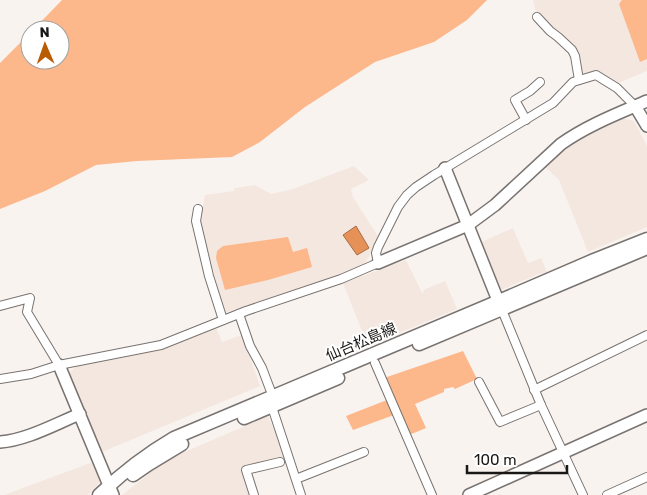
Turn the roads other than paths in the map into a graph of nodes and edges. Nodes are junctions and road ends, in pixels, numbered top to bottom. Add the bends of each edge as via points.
1 (537, 17) dead end
2 (578, 80) junction
3 (540, 82) dead end
4 (647, 101) edge
5 (635, 106) junction
6 (526, 120) junction
7 (647, 126) edge
8 (445, 168) junction
9 (198, 209) dead end
10 (468, 226) junction
11 (647, 239) edge
12 (647, 248) edge
13 (378, 263) junction
14 (0, 306) edge
15 (501, 306) junction
16 (239, 314) junction
17 (223, 320) junction
18 (647, 335) edge
19 (375, 363) junction
20 (59, 365) junction
21 (0, 379) edge
22 (480, 382) dead end
23 (534, 390) junction
24 (272, 402) junction
25 (541, 405) junction
26 (80, 414) junction
27 (646, 419) edge
28 (0, 442) edge
29 (364, 452) dead end
30 (563, 453) junction
31 (280, 462) dead end
32 (647, 477) edge
33 (296, 479) junction
34 (108, 493) edge
35 (254, 495) edge
36 (301, 495) edge
37 (432, 495) edge
38 (469, 495) edge
39 (583, 495) edge
40 (607, 495) edge

1 - 2 street via 572,50
2 - 5 street via 596,75 617,88
2 - 6 street via 553,103
3 - 6 street via 515,100
4 - 5 street
5 - 7 street
5 - 10 street via 560,144
6 - 8 street
8 - 10 street
8 - 13 street via 416,186 398,207 378,247
9 - 17 street via 196,221
10 - 13 street
10 - 15 street
11 - 15 main road, 仙台松島線 via 594,260
12 - 15 main road, 仙台松島線
13 - 16 street
14 - 20 street via 30,298 27,312
15 - 19 main road, 仙台松島線
15 - 23 street
15 - 24 main road, 仙台松島線
16 - 17 street
16 - 24 street via 262,368
17 - 20 street via 161,345
18 - 23 street
19 - 24 main road, 仙台松島線
19 - 37 street
20 - 21 street
20 - 26 street
22 - 25 street via 500,422
23 - 25 street
24 - 33 street
24 - 34 main road, 仙台松島線 via 177,446
25 - 30 street
26 - 28 street via 26,436
26 - 34 street
27 - 30 street
29 - 33 street
30 - 38 street
30 - 39 street
31 - 35 street via 246,470
32 - 40 street
33 - 36 street

